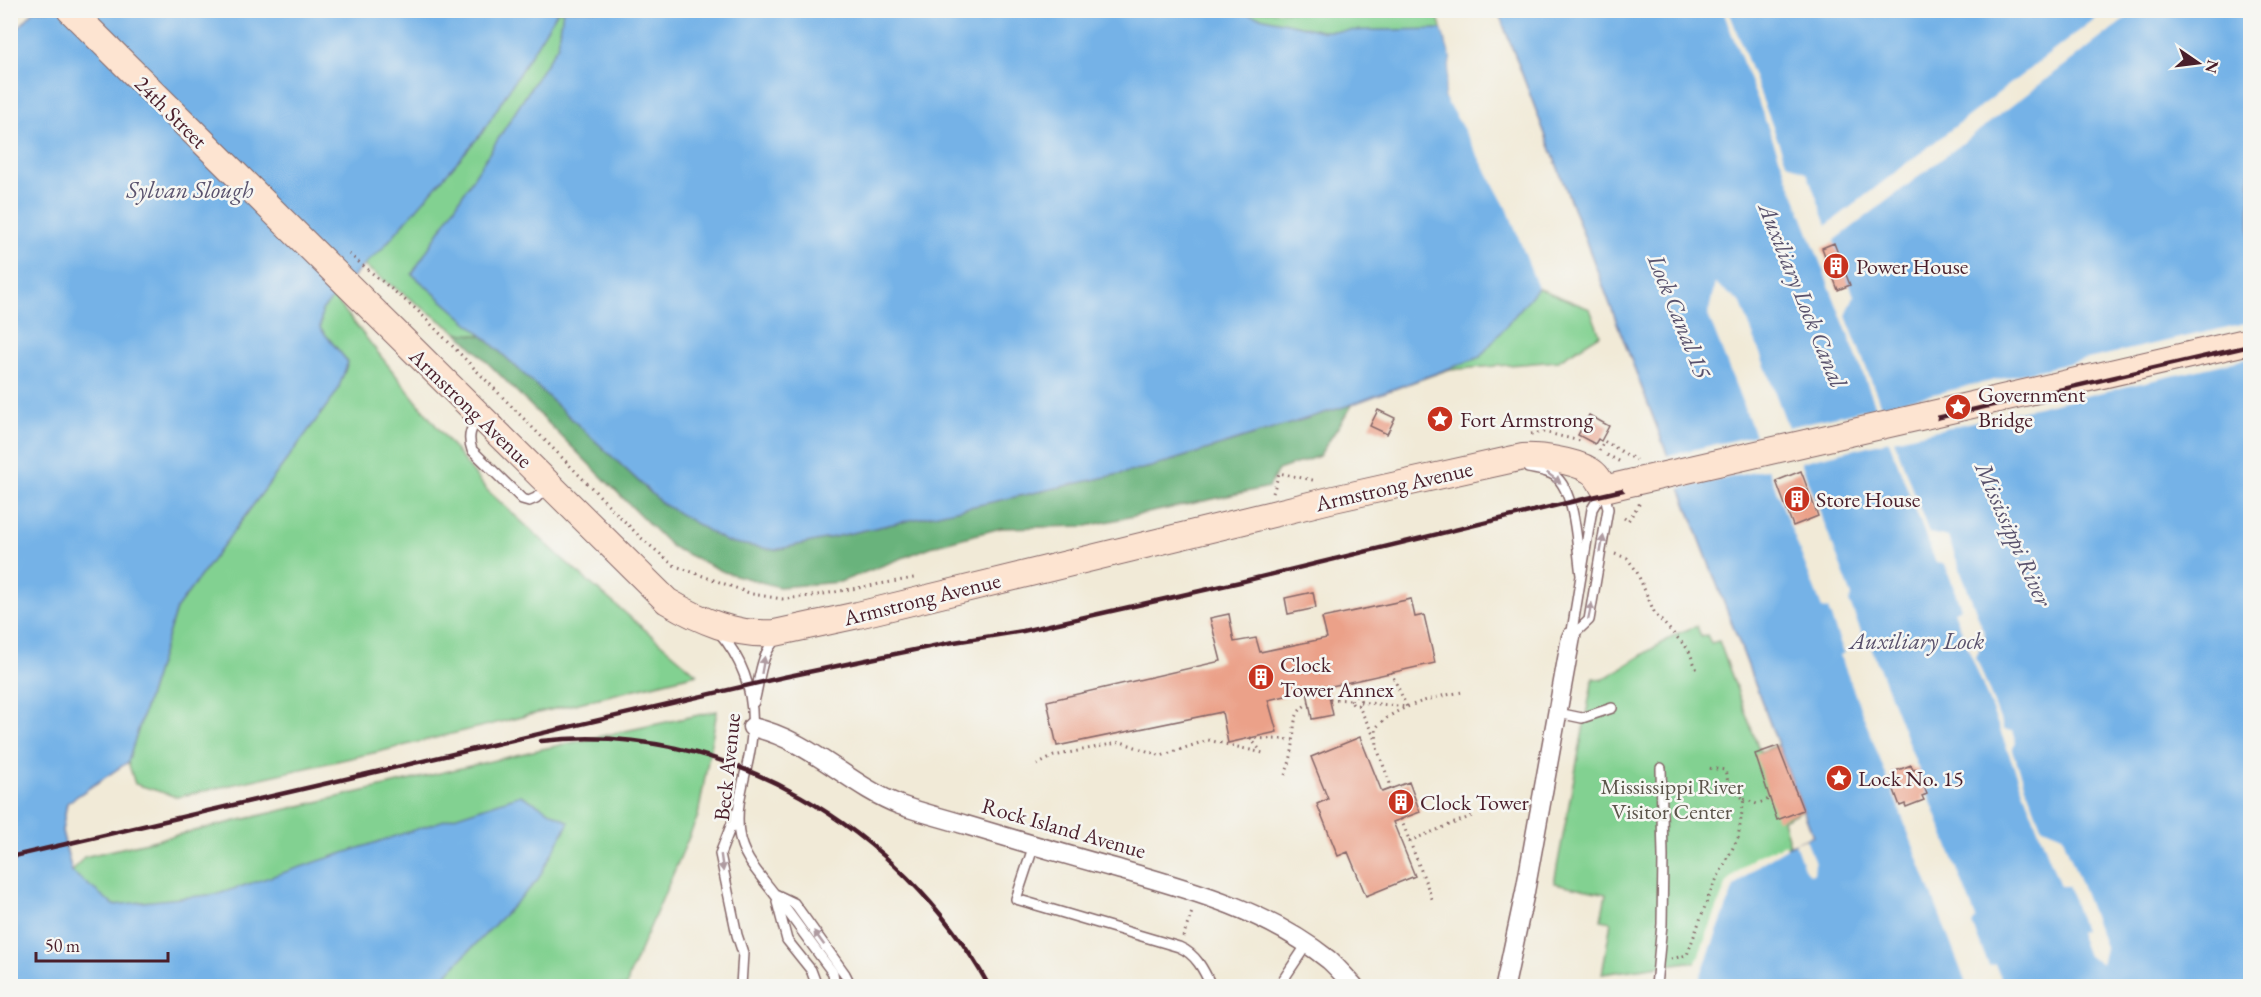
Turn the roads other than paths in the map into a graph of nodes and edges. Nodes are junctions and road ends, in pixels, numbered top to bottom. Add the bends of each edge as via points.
1 (70, 10) edge
2 (349, 289) joint
3 (2250, 341) edge
4 (1499, 462) junction
5 (1604, 489) junction
6 (1581, 575) junction
7 (714, 625) junction
8 (784, 631) junction
9 (1571, 637) junction
10 (753, 705) junction
11 (1612, 708) dead end
12 (1558, 713) junction
13 (752, 727) junction
14 (1660, 768) dead end
15 (738, 808) junction
16 (1034, 845) junction
17 (775, 894) junction
18 (1307, 944) junction
19 (741, 987) edge
20 (817, 987) edge
21 (834, 987) edge
22 (851, 987) edge
23 (1211, 987) edge
24 (1279, 987) edge
25 (1354, 987) edge
26 (1505, 987) edge
27 (1656, 987) edge

1 - 2 street, 24th Street
2 - 7 street, Armstrong Avenue via 667,601
3 - 5 street, bridge via 1635,477
4 - 5 street, Armstrong Avenue via 1532,456 1582,466 1596,475
4 -> 6 lane via 1548,472 1563,484
4 - 8 street, Armstrong Avenue
5 - 6 lane via 1592,509
9 -> 5 lane via 1589,620 1608,509
6 - 9 lane
7 - 8 street, Armstrong Avenue via 764,634
7 - 10 lane, Beck Avenue via 740,663
10 -> 8 lane, Beck Avenue via 764,657
9 - 12 street
10 - 13 lane, Beck Avenue
11 - 12 lane via 1582,718
12 - 26 street
13 - 15 lane, Beck Avenue
13 - 16 street, Rock Island Avenue via 802,746 876,794
14 - 27 lane via 1662,924
15 - 17 lane, Beck Avenue via 739,835 760,878
15 -> 19 lane via 720,854 742,953
16 - 18 street, Rock Island Avenue via 1200,893 1268,921
16 - 23 lane via 1016,900 1188,951 1204,968
17 - 20 lane via 787,939 811,970
17 - 21 lane, Beck Avenue via 833,973
22 -> 17 lane via 794,903
18 - 24 lane
18 - 25 street, Rock Island Avenue via 1331,961

